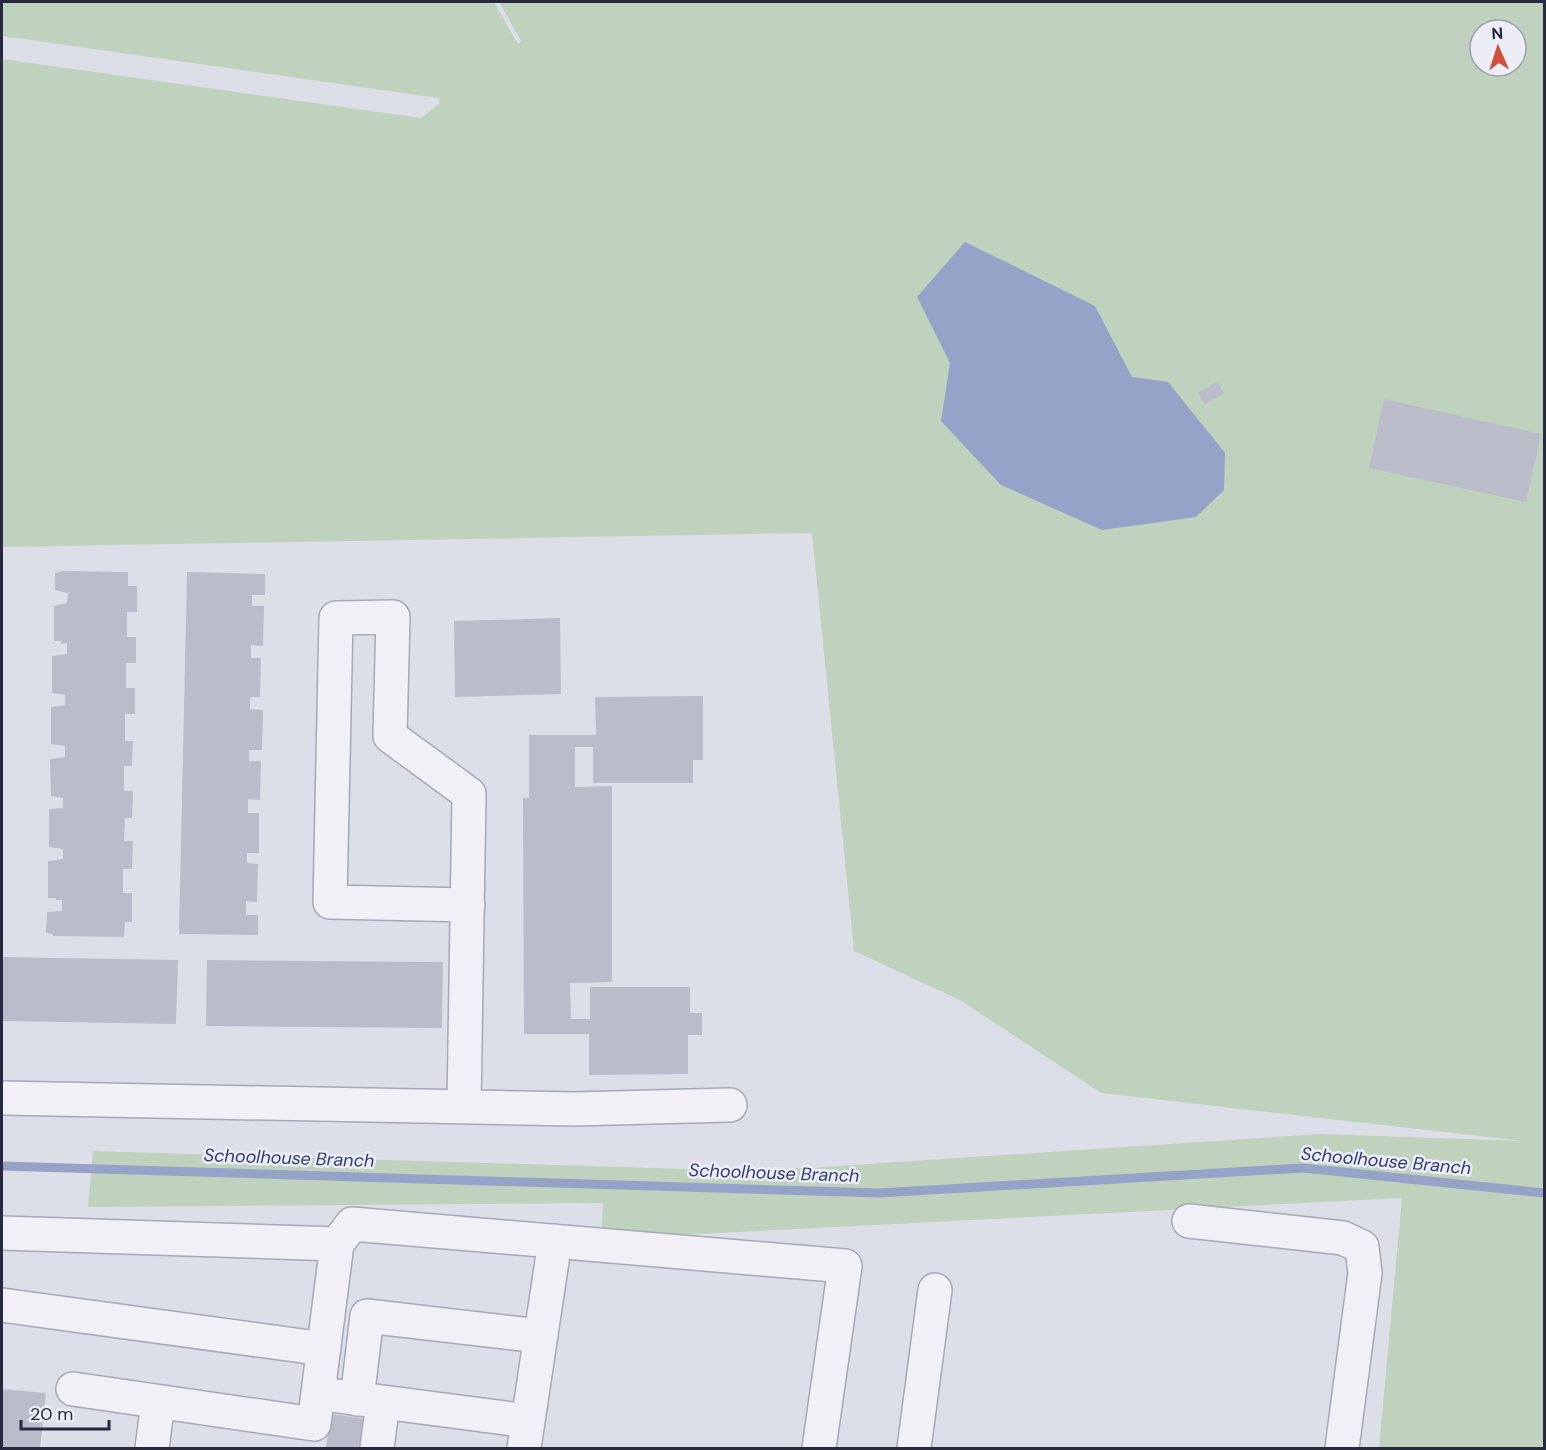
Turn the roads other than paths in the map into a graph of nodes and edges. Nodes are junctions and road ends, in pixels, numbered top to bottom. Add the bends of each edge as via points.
1 (468, 905) junction
2 (2, 1098) edge
3 (730, 1105) dead end
4 (464, 1106) junction
5 (1189, 1221) dead end
6 (2, 1233) edge
7 (555, 1241) junction
8 (337, 1244) junction
9 (935, 1290) dead end
10 (2, 1305) edge
11 (539, 1336) junction
12 (324, 1349) junction
13 (73, 1389) dead end
14 (317, 1394) junction
15 (370, 1400) junction
16 (158, 1402) junction
17 (526, 1435) edge
18 (152, 1449) edge
19 (377, 1449) edge
20 (819, 1449) edge
21 (914, 1449) edge
22 (1342, 1449) edge

1 - 1 street via 330,902 336,618 393,617 390,736 469,794
1 - 4 street
2 - 4 street
3 - 4 street via 574,1109
5 - 22 street via 1343,1238 1362,1247 1365,1274
6 - 8 street
7 - 8 street via 352,1224
7 - 11 street
7 - 20 street via 845,1266
8 - 12 street
9 - 21 street
10 - 12 street
11 - 15 street via 367,1316
11 - 17 street
12 - 14 street
13 - 16 street
14 - 15 street
14 - 16 street via 314,1424
15 - 17 street
15 - 19 street
16 - 18 street

